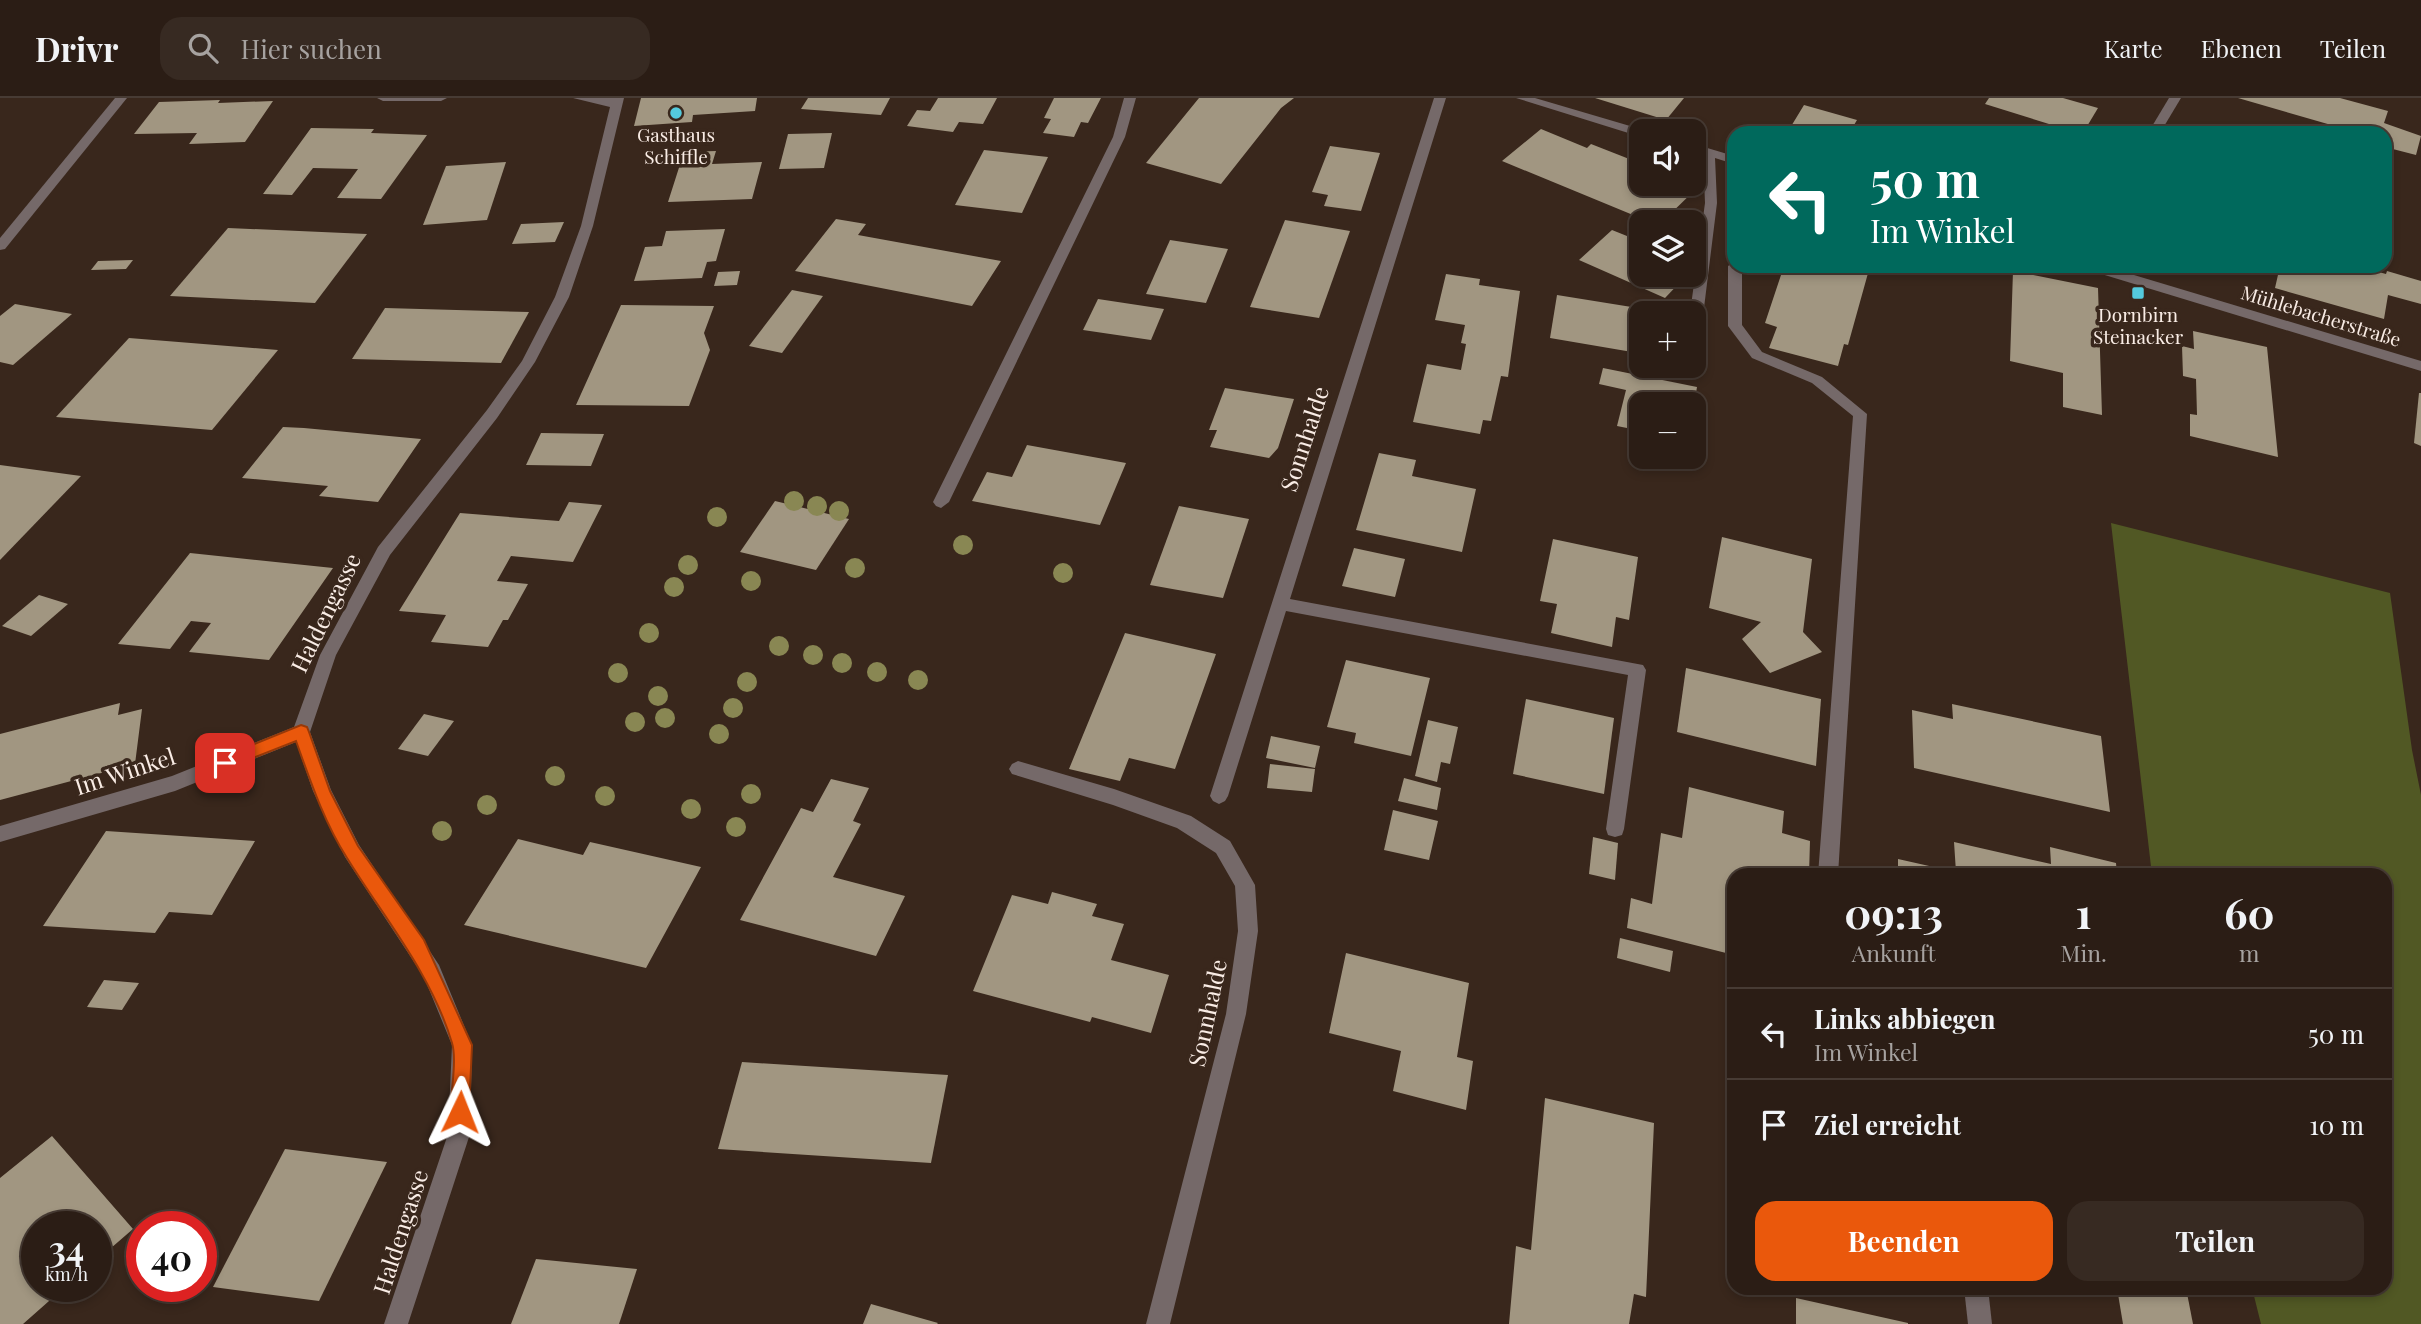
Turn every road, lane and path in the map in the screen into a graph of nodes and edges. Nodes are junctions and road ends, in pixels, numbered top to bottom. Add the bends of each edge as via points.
1 (121, 98) edge
2 (383, 98) edge
3 (441, 98) edge
4 (579, 98) edge
5 (1130, 98) edge
6 (1440, 98) edge
7 (1522, 98) edge
8 (2175, 98) edge
9 (617, 101) edge
10 (2158, 126) edge
11 (1629, 129) edge
12 (1706, 152) edge
13 (1709, 153) junction
14 (1727, 158) edge
15 (0, 246) edge
16 (1734, 273) edge
17 (2115, 273) edge
18 (1698, 301) edge
19 (2421, 366) edge
20 (941, 502) dead end
21 (1279, 603) junction
22 (301, 732) junction
23 (1018, 769) dead end
24 (1219, 796) dead end
25 (1615, 830) dead end
26 (0, 834) edge
27 (1828, 868) edge
28 (1977, 1295) edge
29 (397, 1324) edge
30 (1157, 1324) edge
31 (1980, 1324) edge

1 - 15 street
2 - 3 street
4 - 9 street
5 - 20 street via 1119,136
6 - 21 street, Sonnhalde
7 - 11 street
8 - 10 street
9 - 22 street, Haldengasse via 587,226 562,297 528,362 492,414 384,551 328,655
12 - 13 street
13 - 14 street
13 - 18 street via 1711,203
16 - 27 street via 1735,326 1757,355 1817,380 1860,414
17 - 19 street, Mühlebacherstraße
21 - 24 street, Sonnhalde
21 - 25 street via 1637,670
22 - 26 street, Im Winkel via 175,783
22 - 29 street, Haldengasse via 322,791 352,851 432,972 462,1045 459,1134
23 - 30 street, Sonnhalde via 1184,822 1223,847 1245,885 1248,931 1236,1014
28 - 31 street

